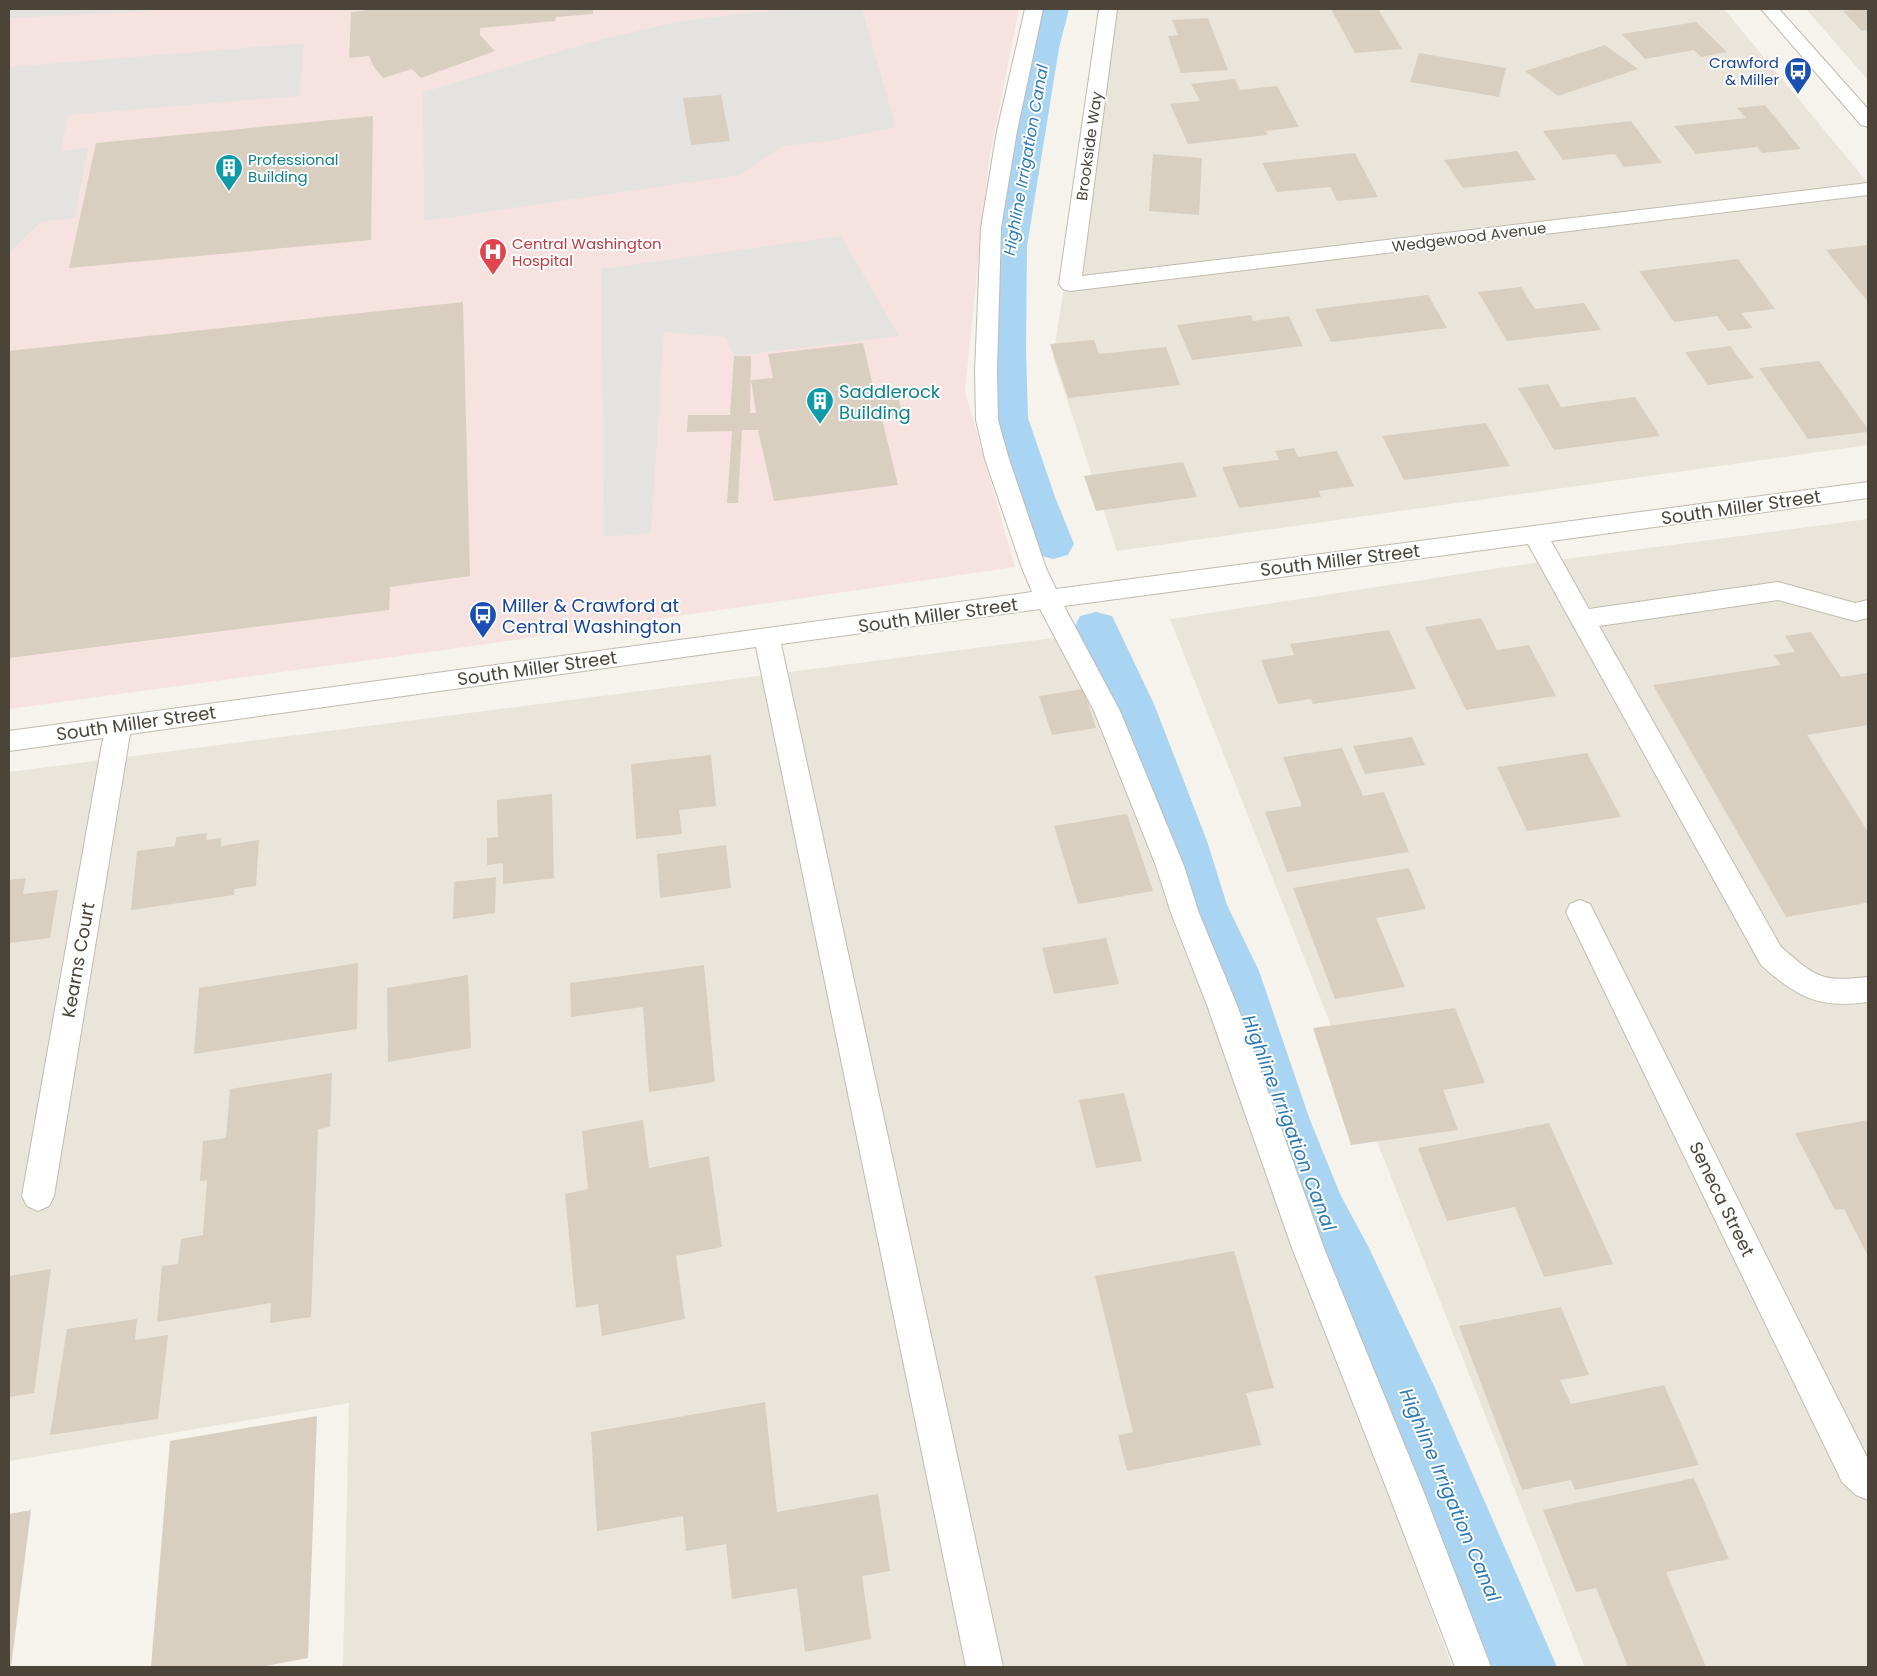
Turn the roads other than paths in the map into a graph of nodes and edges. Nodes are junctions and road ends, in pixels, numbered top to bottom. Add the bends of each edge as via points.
1 (1034, 9) edge
2 (1108, 9) edge
3 (1770, 9) edge
4 (1868, 121) edge
5 (1868, 189) edge
6 (1070, 284) joint
7 (1868, 490) edge
8 (1535, 534) junction
9 (1052, 599) junction
10 (1868, 609) edge
11 (1583, 619) junction
12 (767, 638) junction
13 (118, 725) junction
14 (9, 741) edge
15 (1580, 912) dead end
16 (1868, 989) edge
17 (38, 1196) dead end
18 (1868, 1483) edge
19 (985, 1667) edge
20 (1473, 1667) edge

1 - 9 street via 1007,131 991,228 986,391 987,420 997,459 1032,560
2 - 6 street, Brookside Way
3 - 4 street
5 - 6 street, Wedgewood Avenue
7 - 8 street, South Miller Street
8 - 9 street, South Miller Street
8 - 11 street
9 - 12 street, South Miller Street
9 - 20 street via 1073,649 1107,711 1170,866 1311,1257
10 - 11 street via 1855,612 1778,591
11 - 16 street via 1771,956 1798,980 1821,991
12 - 13 street, South Miller Street
12 - 19 street
13 - 14 street, South Miller Street
13 - 17 street, Kearns Court
15 - 18 street, Seneca Street via 1854,1470

